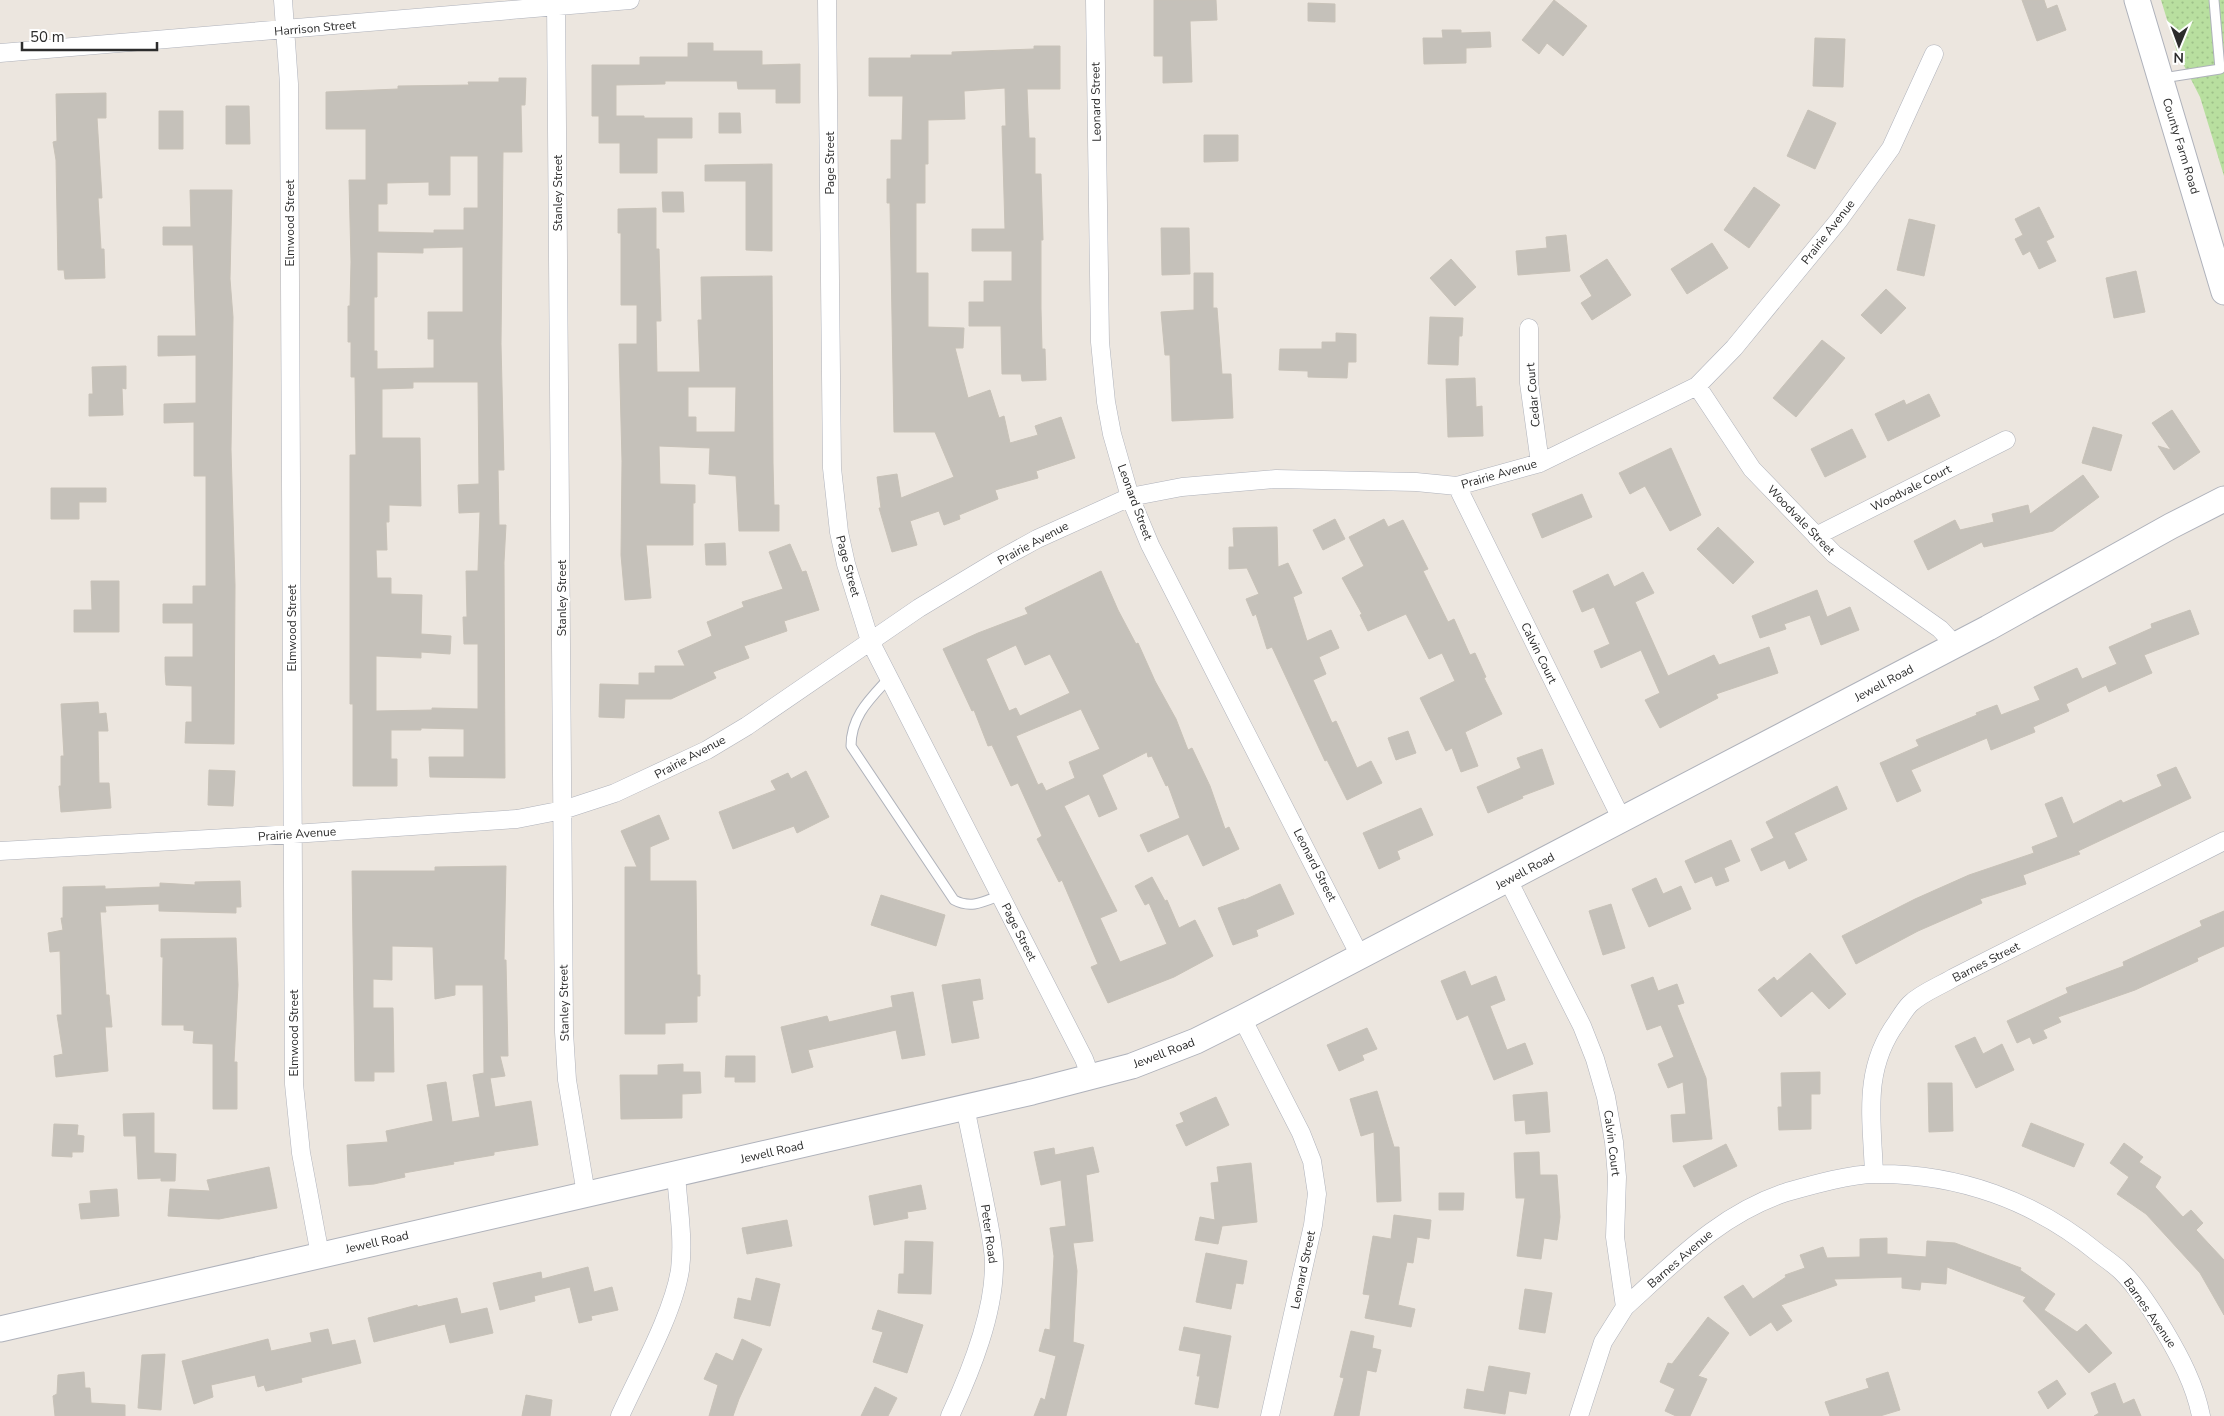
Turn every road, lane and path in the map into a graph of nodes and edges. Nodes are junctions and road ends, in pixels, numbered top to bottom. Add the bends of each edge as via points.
1 (283, 0) edge
2 (630, 0) edge
3 (827, 0) edge
4 (1094, 0) edge
5 (2137, 0) edge
6 (2214, 0) edge
7 (557, 3) edge
8 (286, 31) junction
9 (0, 54) edge
10 (1934, 54) dead end
11 (2160, 78) junction
12 (2224, 292) edge
13 (1530, 328) dead end
14 (1697, 386) junction
15 (2006, 440) dead end
16 (1540, 463) junction
17 (1457, 486) junction
18 (1130, 497) junction
19 (2224, 499) edge
20 (1816, 536) junction
21 (870, 641) junction
22 (1955, 645) junction
23 (889, 678) junction
24 (564, 810) junction
25 (1622, 820) junction
26 (293, 834) junction
27 (2224, 841) edge
28 (0, 851) edge
29 (1508, 880) junction
30 (1001, 895) junction
31 (1360, 956) junction
32 (1242, 1018) junction
33 (1091, 1078) junction
34 (965, 1107) junction
35 (676, 1174) junction
36 (1874, 1174) junction
37 (586, 1194) junction
38 (320, 1255) junction
39 (1625, 1307) junction
40 (0, 1329) edge
41 (2200, 1409) edge
42 (620, 1416) edge
43 (950, 1416) edge
44 (1270, 1416) edge
45 (1579, 1416) edge

1 - 8 street, Elmwood Street
2 - 7 street, Harrison Street
3 - 21 street, Page Street via 833,484 846,564
4 - 18 street, Leonard Street via 1100,342 1112,434
5 - 11 street, County Farm Road
6 - 11 lane via 2220,68
7 - 8 street, Harrison Street
7 - 24 street, Stanley Street
8 - 9 street, Harrison Street
8 - 26 street, Elmwood Street
10 - 14 street, Prairie Avenue via 1891,148 1851,204 1734,348
11 - 12 street, County Farm Road
13 - 16 street, Cedar Court via 1529,383
14 - 16 street, Prairie Avenue
14 - 20 street, Woodvale Street via 1752,469
15 - 20 street, Woodvale Court
16 - 17 street, Prairie Avenue
17 - 18 street, Prairie Avenue via 1276,479 1182,487
17 - 25 street, Calvin Court
18 - 21 street, Prairie Avenue via 997,561
18 - 31 street, Leonard Street via 1150,545
19 - 22 street, Jewell Road
20 - 22 street, Woodvale Street via 1834,554 1940,629
21 - 23 street, Page Street
21 - 24 street, Prairie Avenue via 707,750 615,793
22 - 25 street, Jewell Road
23 - 30 street, Page Street
23 - 30 lane via 862,707 851,736 851,746 954,900 964,905
24 - 26 street, Prairie Avenue via 517,818
24 - 37 street, Stanley Street via 564,1032 567,1080
25 - 29 street, Jewell Road
26 - 28 street, Prairie Avenue
26 - 38 street, Elmwood Street via 294,1084 301,1153
27 - 36 street, Barnes Street via 1953,978 1910,1003 1884,1041 1872,1076
29 - 31 street, Jewell Road
29 - 39 street, Calvin Court via 1582,1026 1606,1097 1617,1177 1614,1237
30 - 33 street, Page Street via 1084,1058
31 - 32 street, Jewell Road
32 - 33 street, Jewell Road via 1160,1055
32 - 44 street, Leonard Street via 1301,1134 1312,1162 1317,1194
33 - 34 street, Jewell Road
34 - 35 street, Jewell Road
34 - 43 street, Peter Road via 990,1226 994,1264 982,1332
35 - 37 street, Jewell Road
35 - 42 street via 682,1254 680,1272 662,1324
36 - 39 street, Barnes Avenue via 1786,1193 1726,1221 1709,1232
36 - 41 street, Barnes Avenue via 1926,1177 1984,1190 2034,1209 2080,1238 2122,1272 2154,1314 2177,1351
37 - 38 street, Jewell Road
38 - 40 street, Jewell Road
39 - 45 street via 1603,1342

